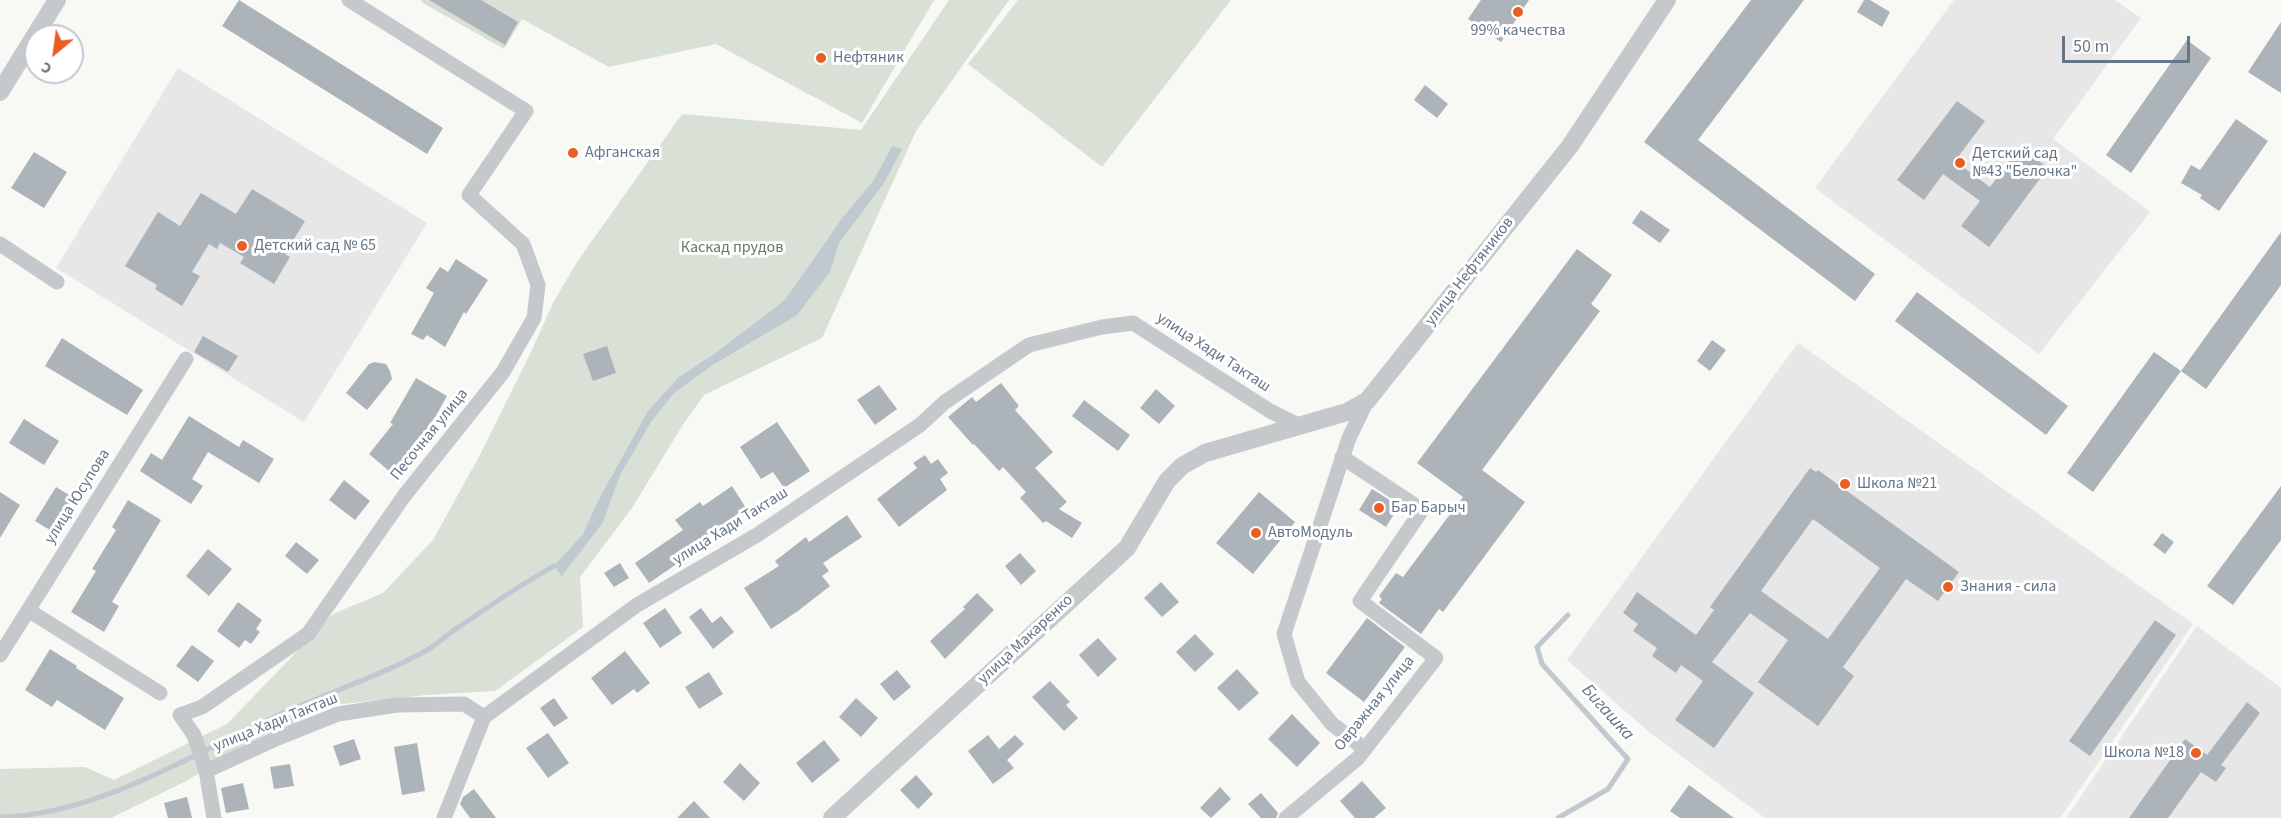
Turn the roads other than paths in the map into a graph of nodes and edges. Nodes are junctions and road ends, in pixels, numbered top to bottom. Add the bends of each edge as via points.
1 (57, 0) edge
2 (350, 0) edge
3 (1667, 0) edge
4 (0, 92) edge
5 (0, 244) edge
6 (57, 282) dead end
7 (186, 359) dead end
8 (1367, 401) junction
9 (1300, 426) junction
10 (1205, 453) joint
11 (1342, 457) junction
12 (28, 610) junction
13 (0, 655) edge
14 (160, 693) dead end
15 (484, 717) junction
16 (1365, 749) junction
17 (206, 771) junction
18 (214, 818) edge
19 (444, 818) edge
20 (832, 818) edge
21 (1286, 818) edge

1 - 4 street
2 - 17 street, Песочная улица via 526,111 469,195 523,244 538,285 534,318 503,372 404,496 308,634 202,707 180,715 195,735
3 - 8 street, улица Нефтяников via 1570,146
5 - 6 street
7 - 12 street, улица Юсупова
8 - 9 street, улица Нефтяников via 1347,412
8 - 11 street
9 - 10 street, улица Нефтяников
9 - 15 street, улица Хади Такташ via 1133,323 1029,345 945,402 920,425 757,535 637,605
10 - 20 street, улица Макаренко via 1182,466 1167,481 1127,548
11 - 16 street via 1284,634 1298,682 1332,724
11 - 16 street, Овражная улица via 1422,510 1360,601 1436,658
12 - 13 street, улица Юсупова
12 - 14 street
15 - 17 street, улица Хади Такташ via 464,704 397,705 338,714
15 - 19 street
16 - 21 street, Овражная улица
17 - 18 street, улица Хади Такташ

